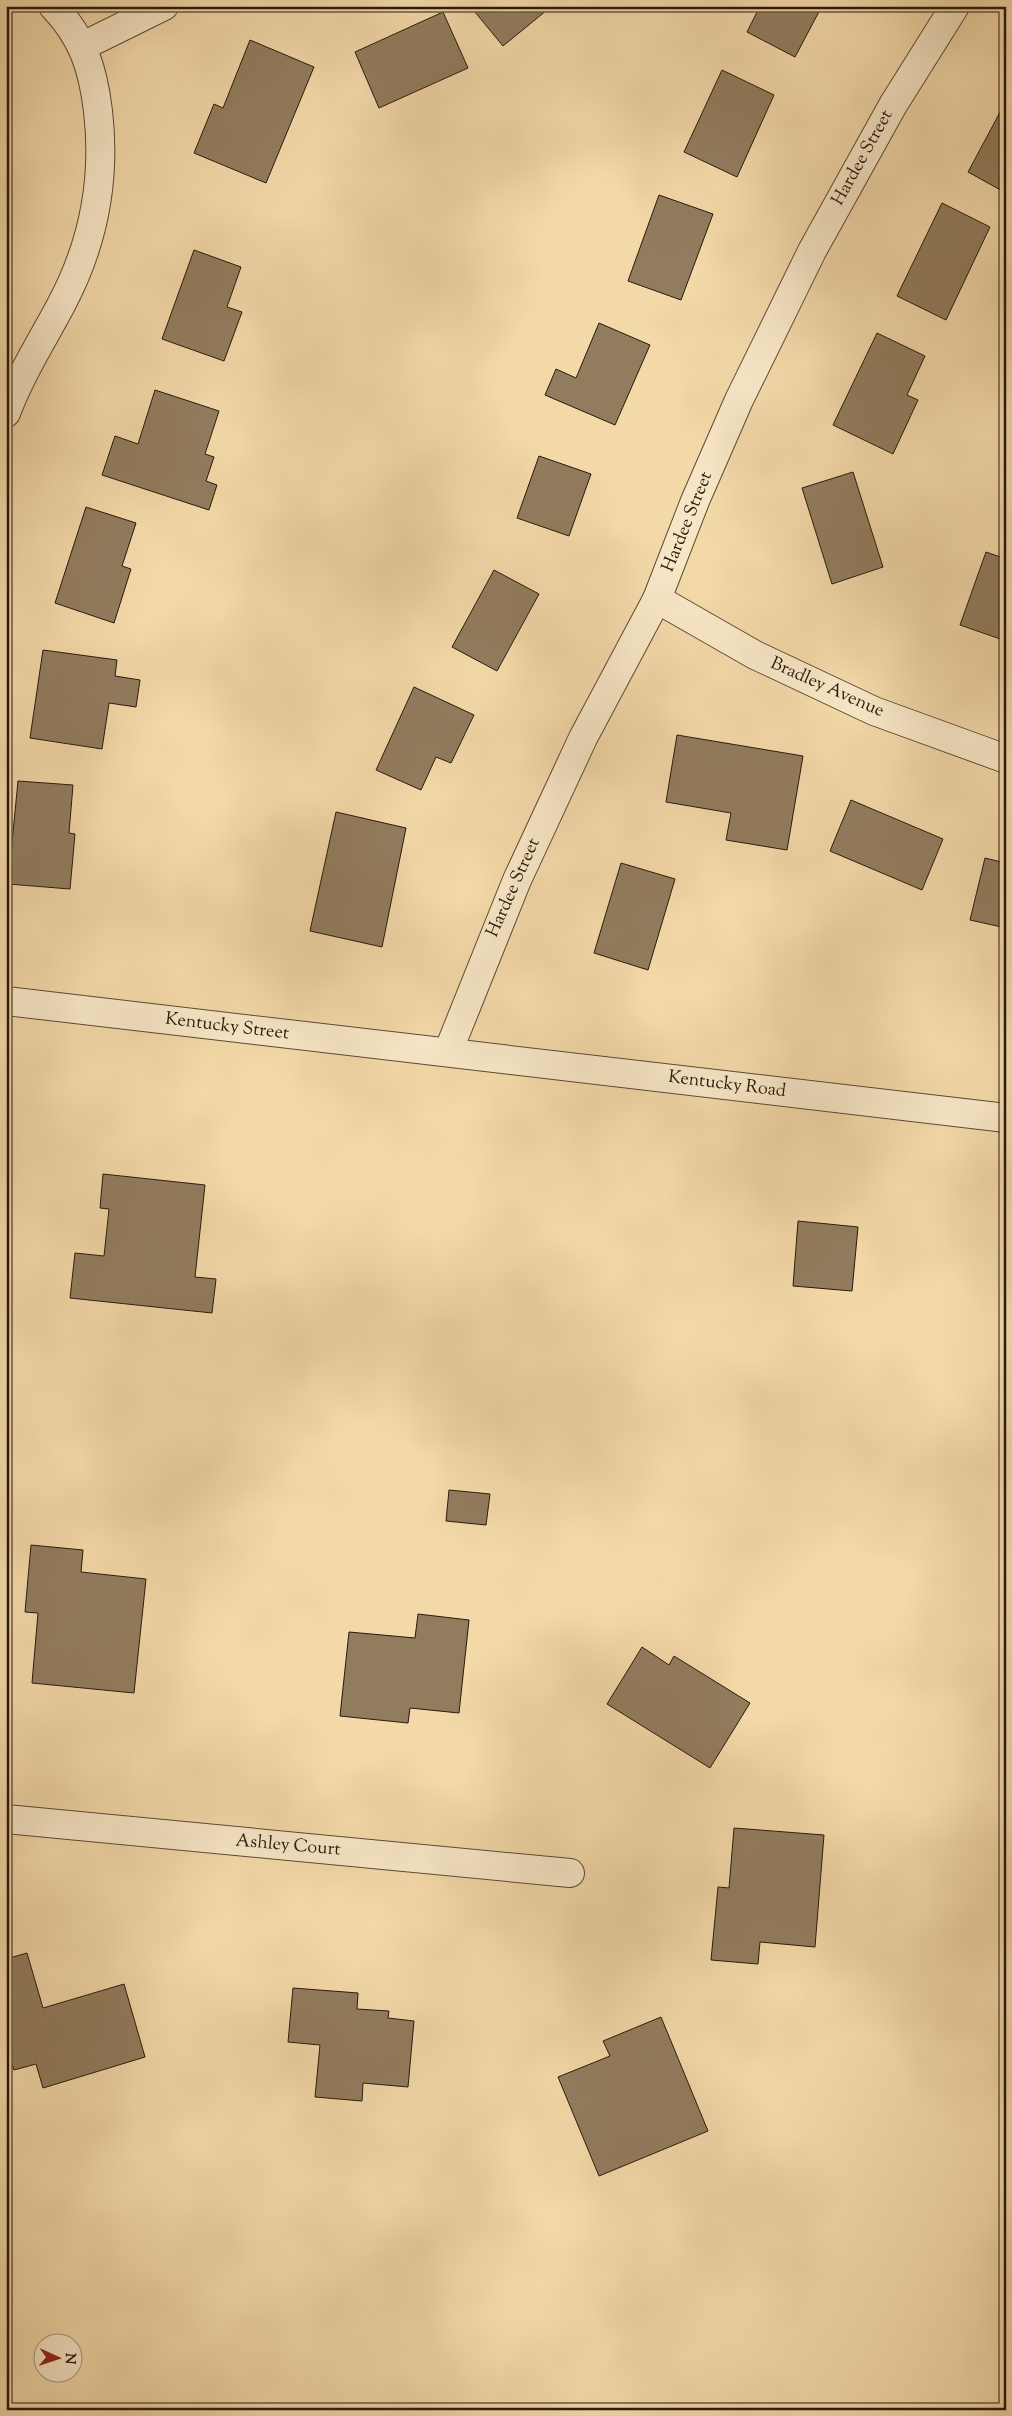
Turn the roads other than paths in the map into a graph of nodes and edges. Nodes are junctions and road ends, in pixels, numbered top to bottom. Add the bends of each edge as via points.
1 (53, 6) edge
2 (164, 6) edge
3 (955, 6) edge
4 (83, 46) junction
5 (6, 413) edge
6 (657, 599) junction
7 (1006, 758) edge
8 (6, 1001) edge
9 (448, 1052) junction
10 (1006, 1118) edge
11 (6, 1819) edge
12 (570, 1872) dead end

1 - 4 street
2 - 4 street
3 - 6 street, Hardee Street via 893,105 812,251 739,400
4 - 5 street via 95,87 102,141 99,196 86,248 62,303 16,386
6 - 7 street, Bradley Avenue via 755,655 866,707
6 - 9 street, Hardee Street via 583,738 516,880
8 - 9 street, Kentucky Street
9 - 10 street, Kentucky Road
11 - 12 street, Ashley Court

